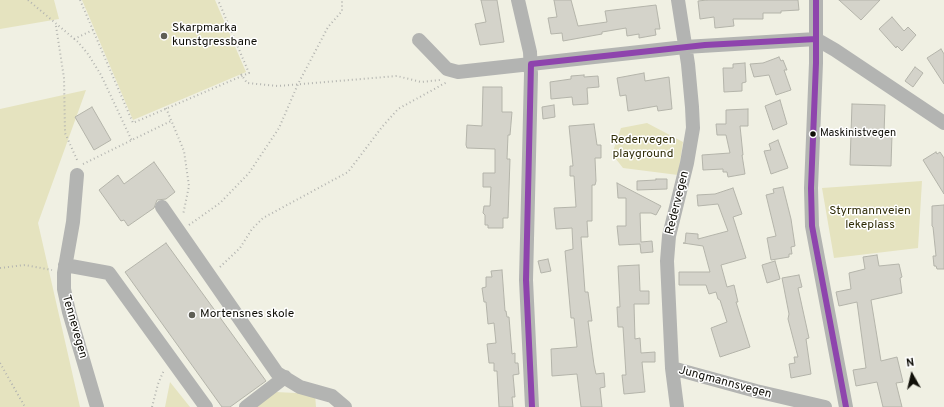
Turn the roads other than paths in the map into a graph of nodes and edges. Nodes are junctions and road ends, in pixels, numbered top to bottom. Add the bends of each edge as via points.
1 (518, 0) edge
2 (678, 0) edge
3 (816, 0) edge
4 (816, 39) junction
5 (419, 40) dead end
6 (685, 47) junction
7 (531, 64) junction
8 (944, 123) edge
9 (77, 175) dead end
10 (162, 207) dead end
11 (64, 269) junction
12 (672, 368) junction
13 (285, 377) junction
14 (97, 407) edge
15 (206, 407) edge
16 (246, 407) edge
17 (345, 407) edge
18 (532, 407) edge
19 (677, 407) edge
20 (825, 407) edge
21 (846, 407) edge

1 - 7 street
2 - 6 street, Redervegen
3 - 4 street
4 - 6 street
4 - 8 street
4 - 21 street via 812,226
5 - 7 street via 449,69 481,71
6 - 7 street
6 - 12 street, Redervegen via 692,128 687,163 667,249
7 - 18 street via 526,280
9 - 11 street, Tennevegen via 73,222
10 - 13 street via 277,373
11 - 14 street, Tennevegen via 65,299
11 - 15 street via 110,273
12 - 19 street, Redervegen
12 - 20 street, Jungmannsvegen
13 - 16 street
13 - 17 street via 300,387 332,396

